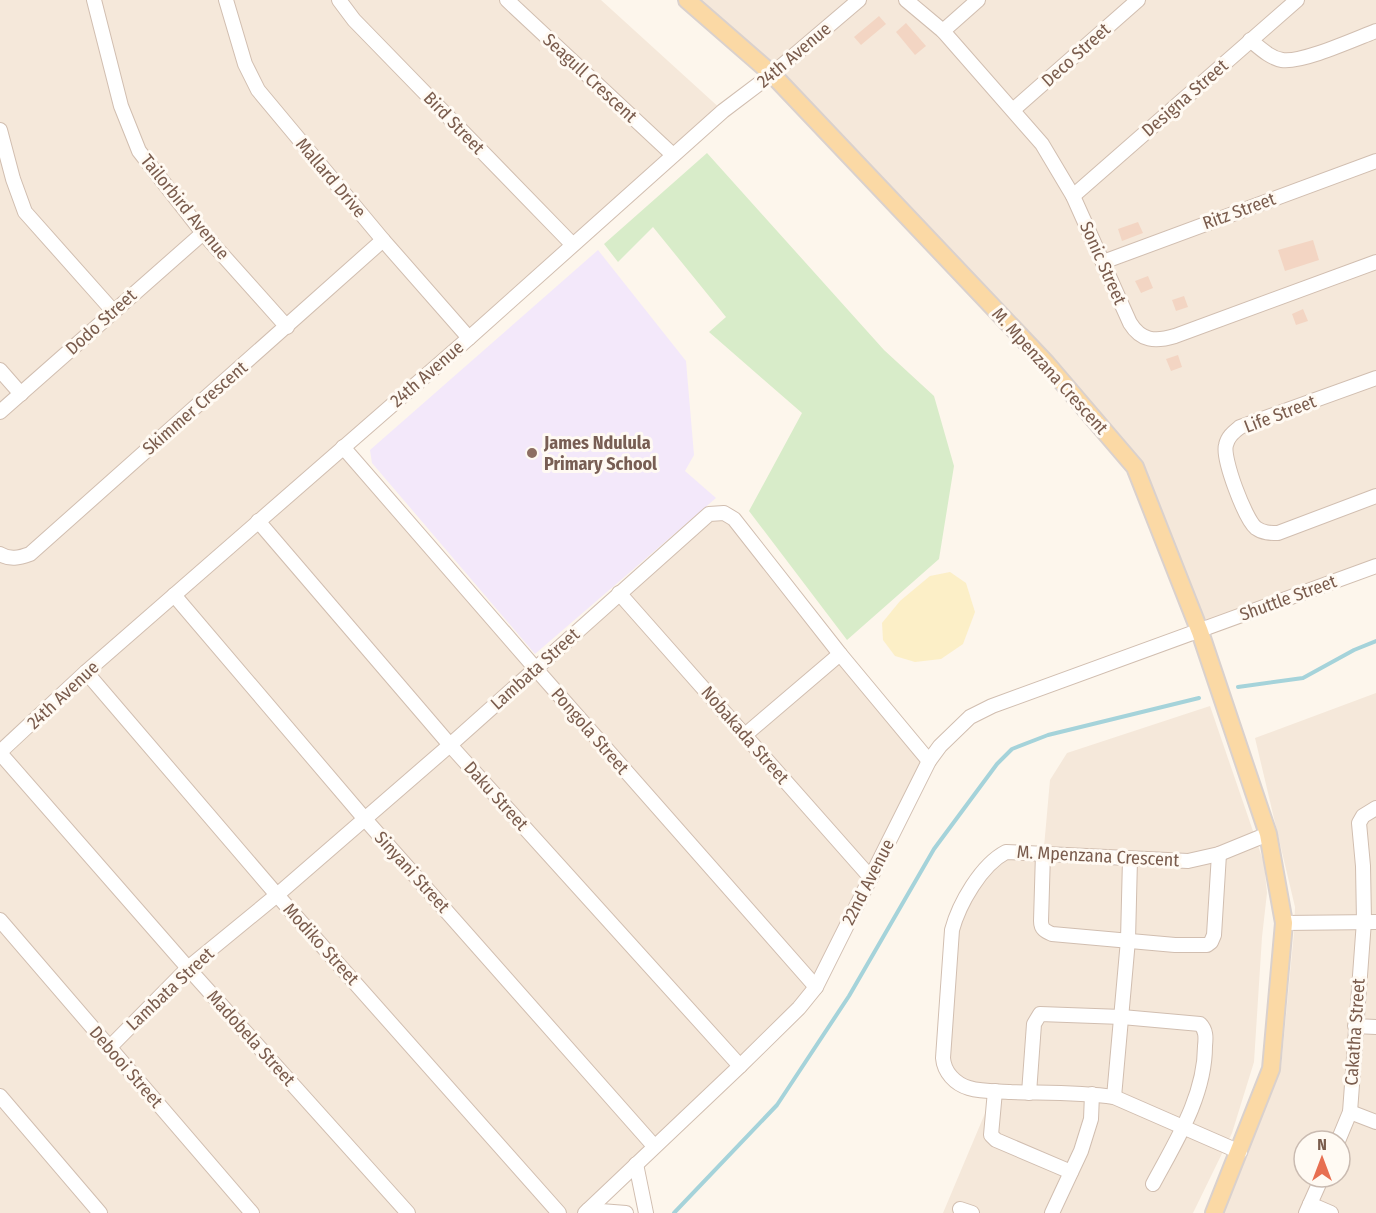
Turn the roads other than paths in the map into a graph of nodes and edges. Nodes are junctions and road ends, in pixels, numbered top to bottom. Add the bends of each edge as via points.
1 (94, 0) edge
2 (226, 0) edge
3 (339, 0) edge
4 (507, 0) edge
5 (687, 0) edge
6 (859, 0) edge
7 (906, 0) edge
8 (978, 0) edge
9 (1138, 0) edge
10 (1297, 0) edge
11 (943, 31) junction
12 (1376, 31) edge
13 (1250, 40) junction
14 (772, 74) junction
15 (1013, 110) junction
16 (0, 130) edge
17 (673, 155) junction
18 (1376, 161) edge
19 (1073, 196) junction
20 (203, 232) junction
21 (383, 240) junction
22 (572, 244) junction
23 (1103, 262) junction
24 (1376, 262) edge
25 (113, 311) junction
26 (287, 327) junction
27 (469, 338) junction
28 (0, 370) edge
29 (1376, 378) edge
30 (21, 394) junction
31 (0, 412) edge
32 (343, 447) junction
33 (1376, 496) edge
34 (258, 521) junction
35 (0, 554) edge
36 (1376, 566) edge
37 (619, 592) junction
38 (174, 595) junction
39 (1200, 632) junction
40 (840, 654) junction
41 (536, 669) junction
42 (86, 672) junction
43 (745, 735) junction
44 (450, 745) junction
45 (0, 753) edge
46 (929, 761) junction
47 (1376, 808) edge
48 (364, 818) junction
49 (1268, 834) junction
50 (1043, 853) junction
51 (1219, 854) junction
52 (1130, 860) junction
53 (871, 878) junction
54 (277, 895) junction
55 (0, 920) edge
56 (1370, 922) edge
57 (1284, 923) junction
58 (1128, 940) junction
59 (188, 968) junction
60 (816, 987) junction
61 (1122, 1017) junction
62 (1356, 1026) junction
63 (1376, 1027) edge
64 (108, 1048) junction
65 (741, 1066) junction
66 (995, 1091) junction
67 (1029, 1093) junction
68 (1092, 1094) junction
69 (0, 1096) edge
70 (1114, 1097) junction
71 (1350, 1112) junction
72 (1376, 1122) edge
73 (1184, 1126) junction
74 (1343, 1129) edge
75 (654, 1146) junction
76 (1240, 1152) junction
77 (636, 1164) junction
78 (1071, 1172) junction
79 (1153, 1184) dead end
80 (1317, 1189) edge
81 (1308, 1209) edge
82 (586, 1211) edge
83 (100, 1213) edge
84 (252, 1213) edge
85 (408, 1213) edge
86 (559, 1213) edge
87 (626, 1213) edge
88 (646, 1213) edge
89 (1052, 1213) edge
90 (1214, 1213) edge
91 (1331, 1213) edge

1 - 20 street, Tailorbird Avenue via 132,139
2 - 21 street, Mallard Drive via 244,64 258,90
3 - 22 street, Bird Street
4 - 17 street, Seagull Crescent
5 - 14 main road, M. Mpenzana Crescent
6 - 14 street, 24th Avenue
7 - 11 street, Sonic Street
8 - 11 street
9 - 15 street, Deco Street
10 - 13 street, Designa Street
11 - 15 street, Sonic Street
12 - 13 street via 1298,59 1272,57
13 - 19 street, Designa Street
14 - 17 street, 24th Avenue
14 - 39 main road, M. Mpenzana Crescent via 1046,363 1135,467
15 - 19 street, Sonic Street via 1042,144
16 - 25 street via 25,212
17 - 22 street, 24th Avenue
18 - 23 street, Ritz Street
19 - 23 street, Sonic Street
20 - 25 street, Dodo Street
20 - 26 street, Tailorbird Avenue
21 - 26 street, Skimmer Crescent
21 - 27 street, Mallard Drive
22 - 27 street, 24th Avenue
23 - 24 street, Sonic Street via 1130,323 1140,335 1152,340 1175,336
25 - 30 street, Dodo Street
26 - 35 street, Skimmer Crescent via 30,554 11,558
27 - 32 street, 24th Avenue
28 - 30 street
29 - 33 street, Life Street via 1240,427 1230,435 1225,450 1246,513 1262,531 1278,532
30 - 31 street, Dodo Street
32 - 34 street, 24th Avenue
32 - 41 street, Pongola Street
34 - 38 street, 24th Avenue
34 - 44 street, Daku Street
36 - 39 street, Shuttle Street
37 - 40 street, Lambata Street via 705,516 724,513 734,519
37 - 41 street, Lambata Street
37 - 43 street, Nobakada Street
38 - 42 street, 24th Avenue
38 - 48 street, Sinyani Street
39 - 46 street, 22nd Avenue via 992,706 970,717
39 - 49 main road, M. Mpenzana Crescent
40 - 43 street
40 - 46 street, Lambata Street
41 - 44 street, Lambata Street
41 - 60 street, Pongola Street
42 - 45 street, 24th Avenue
42 - 54 street, Modiko Street
43 - 53 street, Nobakada Street
44 - 48 street, Lambata Street
44 - 65 street, Daku Street
45 - 59 street, Madobela Street
46 - 53 street, 22nd Avenue
47 - 56 street, Cakatha Street via 1359,823
48 - 54 street, Lambata Street
48 - 75 street, Sinyani Street
49 - 51 street, M. Mpenzana Crescent
49 - 57 main road, M. Mpenzana Crescent
50 - 52 street, M. Mpenzana Crescent
50 - 58 street via 1041,921 1045,931
50 - 66 street, M. Mpenzana Crescent via 1012,851 1000,855 965,897 952,930 943,1063 960,1084
51 - 52 street, M. Mpenzana Crescent via 1188,861
51 - 58 street via 1214,935 1209,944
52 - 58 street
53 - 60 street, 22nd Avenue
54 - 59 street, Lambata Street
54 - 86 street, Modiko Street
55 - 64 street, Debooi Street
56 - 57 street
56 - 62 street, Cakatha Street
57 - 76 main road, M. Mpenzana Crescent via 1271,1069
58 - 61 street
59 - 64 street, Lambata Street
59 - 85 street, Madobela Street
60 - 65 street, 22nd Avenue
61 - 67 street via 1045,1013 1038,1016 1034,1024
61 - 70 street
61 - 73 street via 1203,1026 1205,1066
62 - 63 street
62 - 71 street, Cakatha Street
64 - 84 street, Debooi Street
65 - 75 street, 22nd Avenue
66 - 67 street, M. Mpenzana Crescent
66 - 78 street via 991,1135
67 - 68 street, M. Mpenzana Crescent
68 - 70 street, M. Mpenzana Crescent
68 - 78 street via 1088,1131
69 - 83 street
70 - 73 street, M. Mpenzana Crescent
71 - 72 street
71 - 74 street, Cakatha Street
73 - 76 street, M. Mpenzana Crescent
73 - 79 street
75 - 77 street, 22nd Avenue
76 - 90 main road, M. Mpenzana Crescent
77 - 82 street, 22nd Avenue
77 - 88 street
78 - 89 street
80 - 81 street
81 - 91 street
82 - 87 street

